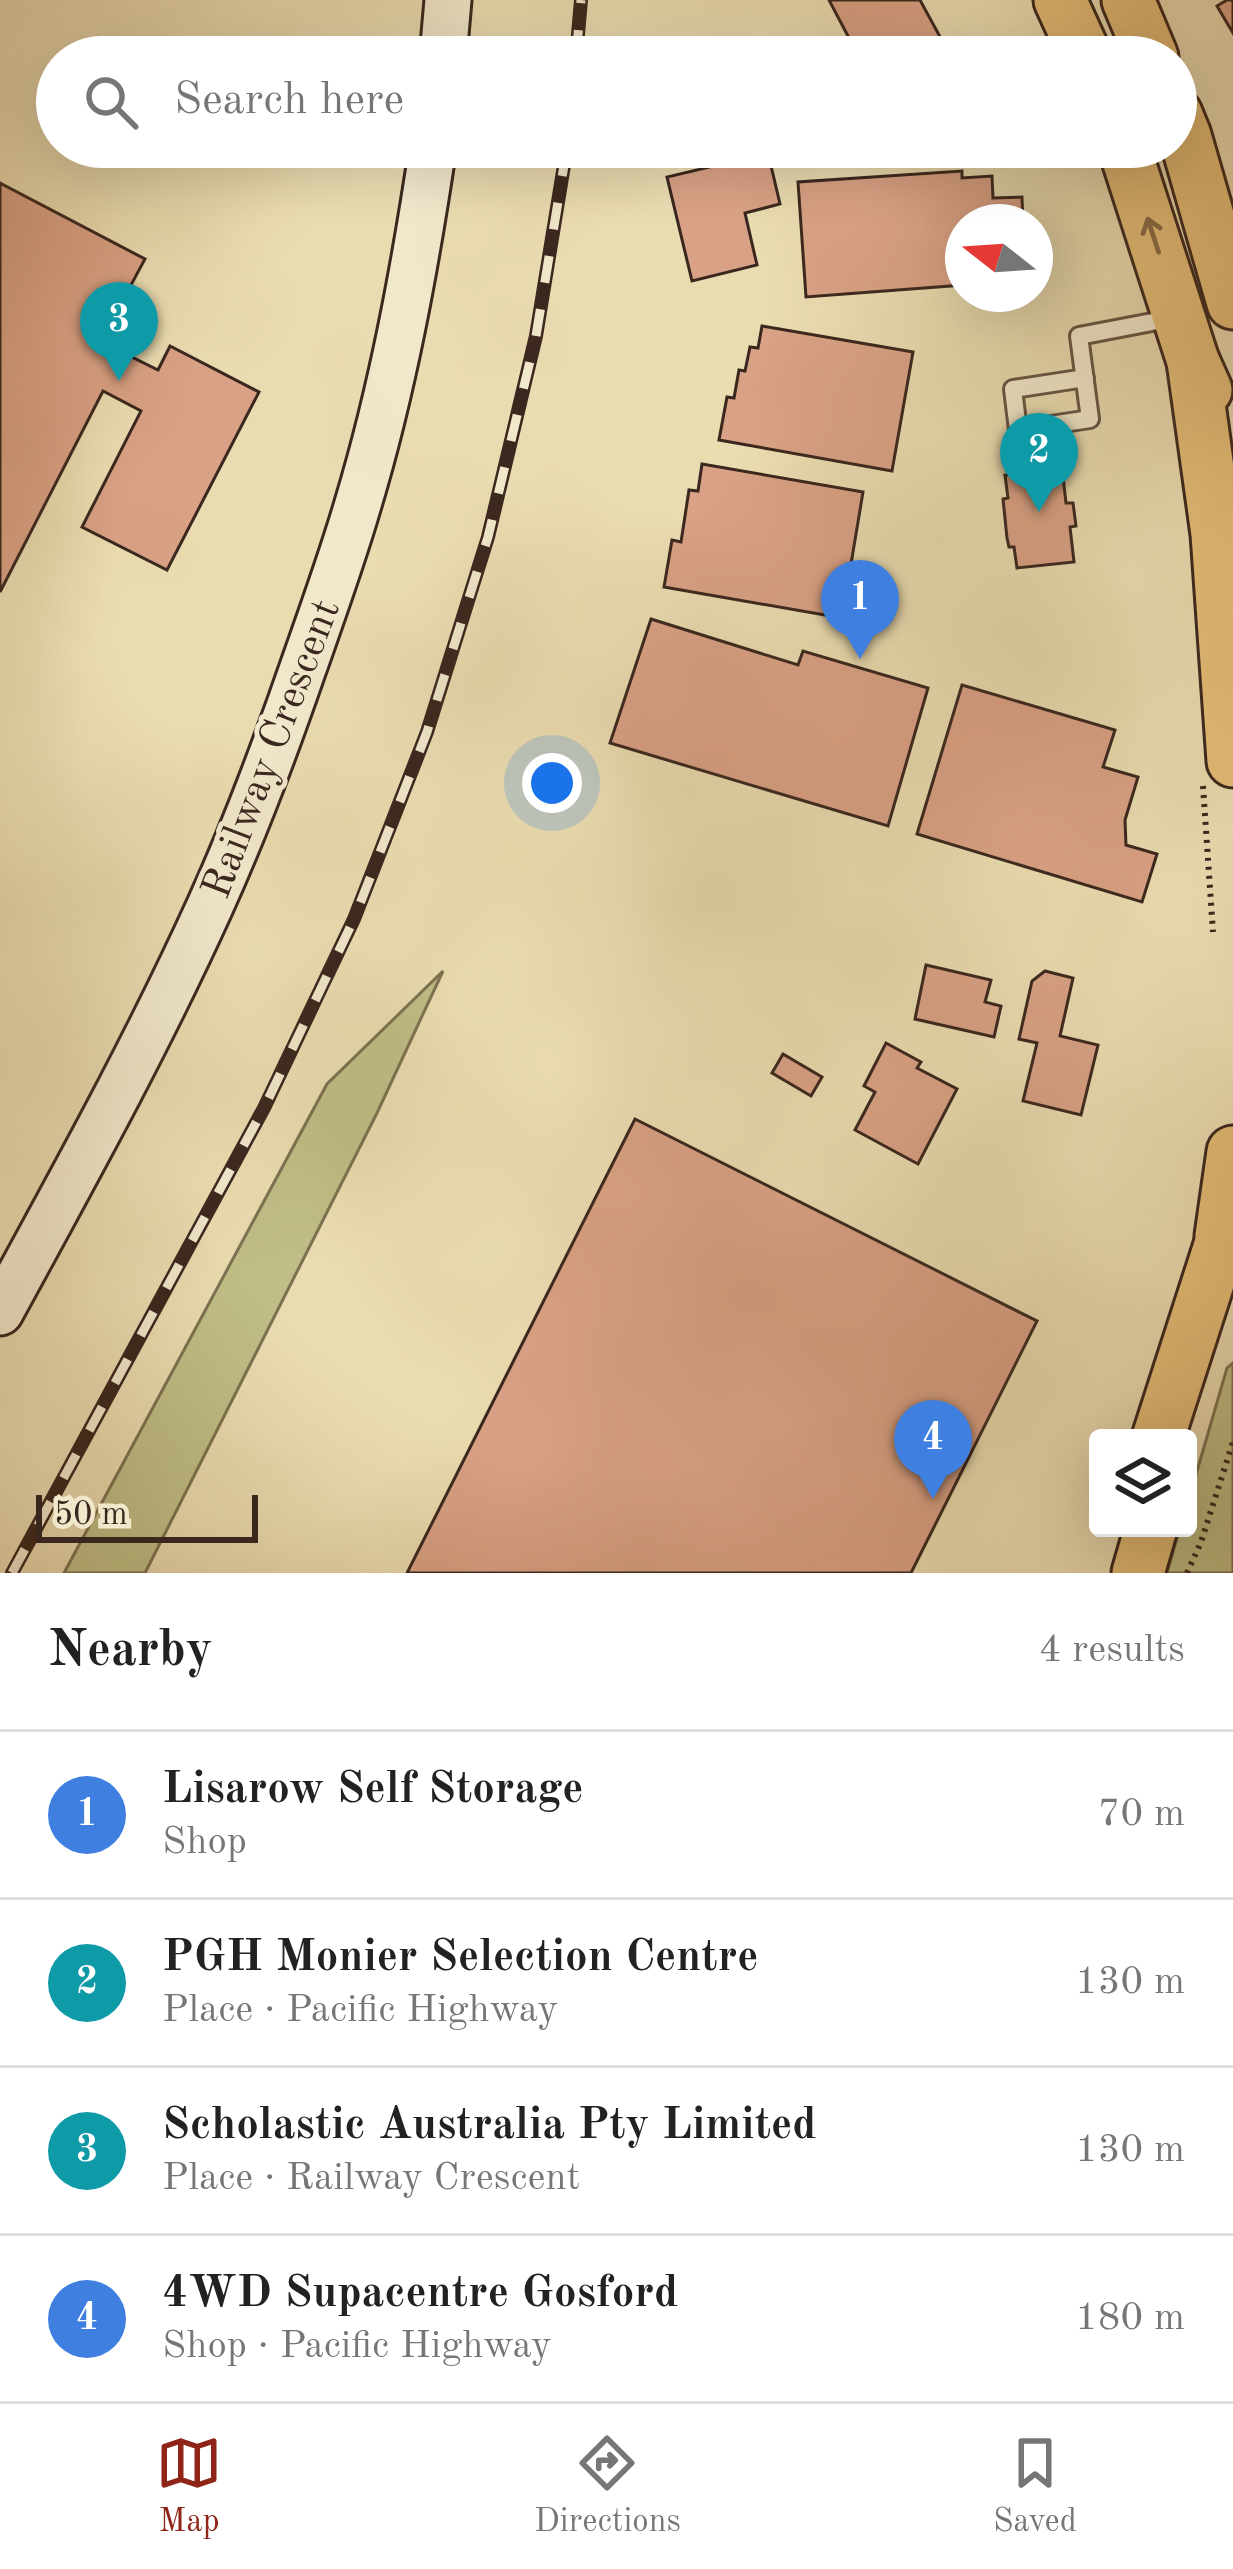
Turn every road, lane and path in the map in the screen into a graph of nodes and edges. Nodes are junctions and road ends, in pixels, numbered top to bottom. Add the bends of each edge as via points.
1 (448, 0) edge
2 (1060, 0) edge
3 (1128, 0) edge
4 (445, 36) edge
5 (1076, 36) edge
6 (1143, 36) edge
7 (430, 168) edge
8 (1131, 168) edge
9 (1194, 168) edge
10 (1233, 303) edge
11 (1187, 339) junction
12 (1085, 379) junction
13 (1233, 464) edge
14 (1233, 761) edge
15 (1233, 1152) edge
16 (1228, 1240) edge
17 (0, 1312) edge
18 (1161, 1429) edge
19 (1180, 1429) edge
20 (1233, 1442) edge
21 (1128, 1537) edge
22 (1148, 1537) edge
23 (1118, 1573) edge
24 (1138, 1573) edge
25 (1187, 1573) edge

1 - 4 main road
2 - 5 main road
3 - 6 main road
7 - 17 main road, Railway Crescent via 382,417 285,719 169,994
11 -> 8 main road
9 - 10 main road
11 - 12 lane via 1079,336
11 - 13 main road
11 - 14 main road via 1217,534
12 - 12 lane via 1090,419 1018,430 1013,389
15 - 16 main road
16 - 18 main road
16 - 19 main road
20 - 25 path
21 - 23 main road
22 - 24 main road

